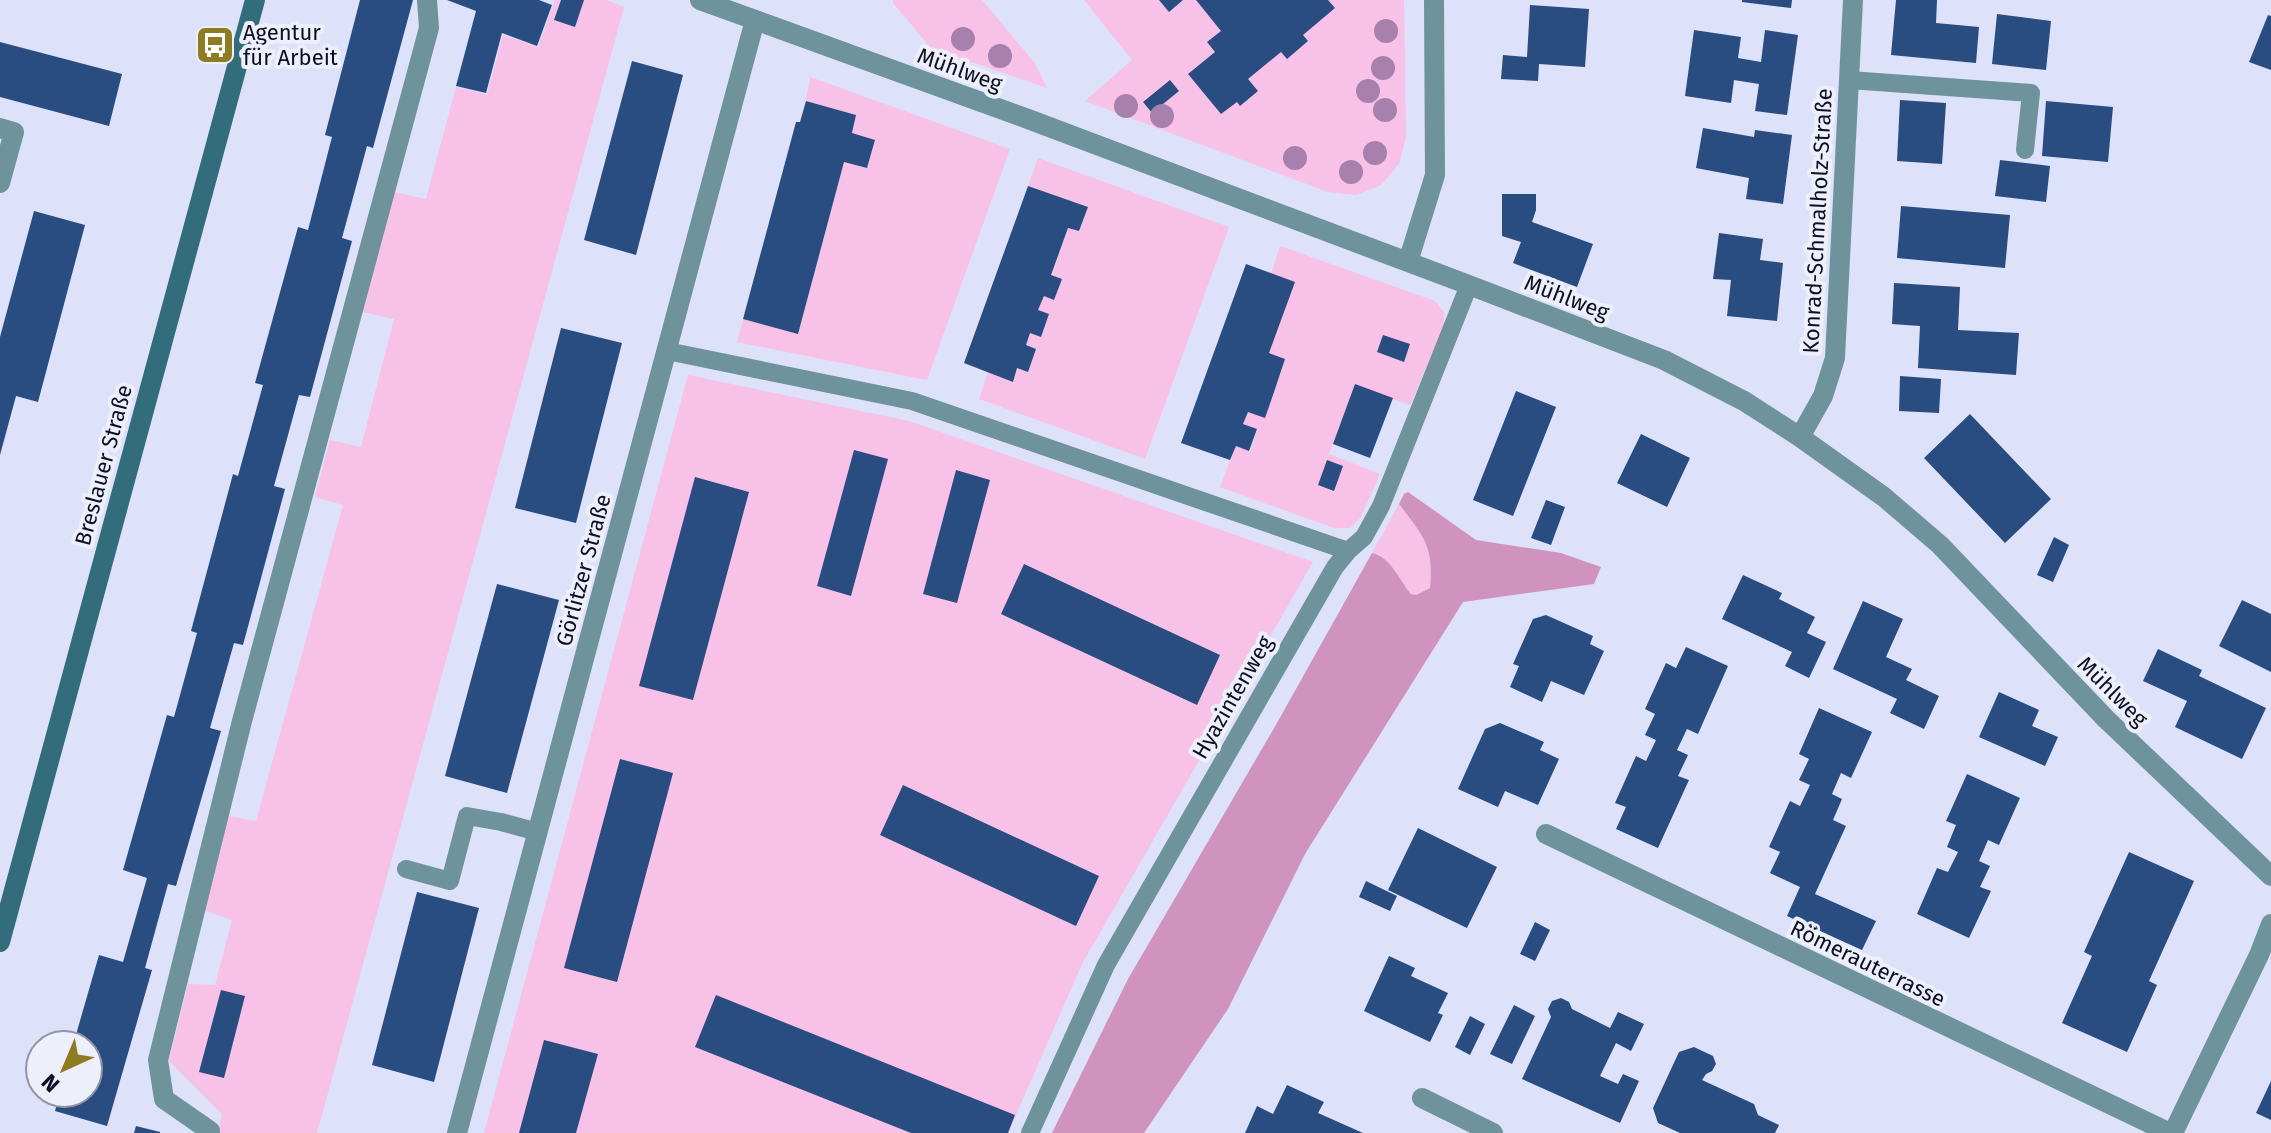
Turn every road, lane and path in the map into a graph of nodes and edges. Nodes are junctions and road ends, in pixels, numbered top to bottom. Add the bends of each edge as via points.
1 (255, 0) edge
2 (427, 0) edge
3 (700, 0) edge
4 (1434, 0) edge
5 (1853, 0) edge
6 (755, 20) junction
7 (1849, 80) junction
8 (7, 130) edge
9 (2025, 150) dead end
10 (0, 183) edge
11 (1408, 262) junction
12 (1469, 285) junction
13 (667, 351) junction
14 (1800, 437) junction
15 (1348, 551) junction
16 (538, 832) junction
17 (1546, 834) dead end
18 (406, 869) dead end
19 (2271, 876) edge
20 (2271, 924) edge
21 (0, 942) edge
22 (1422, 1098) dead end
23 (210, 1133) edge
24 (457, 1133) edge
25 (1030, 1133) edge
26 (1493, 1133) edge
27 (2171, 1133) edge

1 - 21 main road, Breslauer Straße
2 - 23 street via 429,28 242,721 158,1060 164,1099
3 - 6 street, Mühlweg
4 - 11 street via 1435,175
5 - 7 street, Konrad-Schmalholz-Straße
6 - 11 street, Mühlweg
6 - 13 street, Görlitzer Straße
7 - 9 lane via 2031,93
7 - 14 street, Konrad-Schmalholz-Straße via 1835,358 1823,396
8 - 10 street
11 - 12 street, Mühlweg
12 - 14 street, Mühlweg via 1664,360
12 - 15 lane, Hyazintenweg via 1381,506 1364,537
13 - 15 lane via 912,401
13 - 16 street, Görlitzer Straße
14 - 19 street, Mühlweg via 1940,545 2106,719
15 - 25 lane, Hyazintenweg via 1106,965
16 - 18 lane via 467,816 450,881
16 - 24 street, Görlitzer Straße
17 - 27 street, Römerauterrasse
20 - 27 street
22 - 26 street

